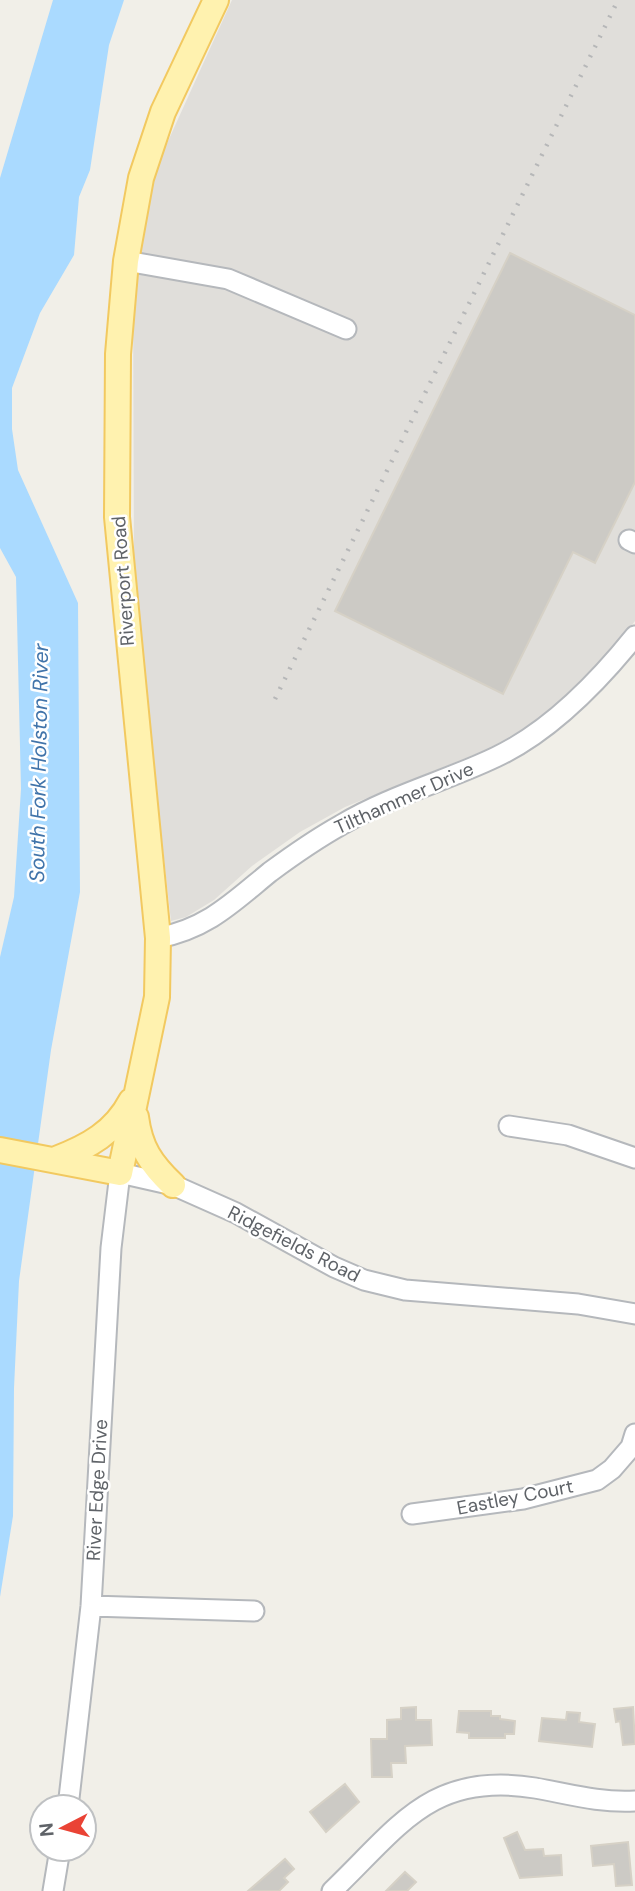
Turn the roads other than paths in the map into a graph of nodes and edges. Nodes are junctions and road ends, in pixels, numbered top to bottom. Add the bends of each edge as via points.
1 (216, 0) edge
2 (126, 261) junction
3 (346, 329) dead end
4 (635, 636) edge
5 (158, 938) junction
6 (138, 1088) junction
7 (509, 1126) dead end
8 (0, 1150) edge
9 (635, 1158) edge
10 (56, 1159) junction
11 (120, 1173) junction
12 (173, 1185) junction
13 (635, 1314) edge
14 (635, 1433) edge
15 (412, 1514) dead end
16 (91, 1606) junction
17 (254, 1611) dead end
18 (70, 1793) edge
19 (635, 1801) edge
20 (58, 1863) edge
21 (53, 1891) edge
22 (332, 1891) edge

1 - 2 main road, Riverport Road via 163,112 141,178
2 - 3 street via 228,279
2 - 5 main road, Riverport Road via 118,354 117,517
4 - 5 street, Tilthammer Drive via 599,680 523,741 344,822 296,853 216,917 185,932
5 - 6 main road, Riverport Road via 157,997
6 - 10 main road via 116,1125 99,1139
6 - 11 main road, Riverport Road
6 - 12 main road via 139,1138 154,1166
7 - 9 street via 568,1135
8 - 10 main road, Ridgefields Road
10 - 11 main road, Ridgefields Road
11 - 12 street, Ridgefields Road
11 - 16 street, River Edge Drive via 111,1248
12 - 13 street, Ridgefields Road via 364,1280 405,1290 578,1304
14 - 15 street, Eastley Court via 631,1447 597,1480 523,1499
16 - 17 street
16 - 18 street, River Edge Drive
19 - 22 street via 590,1801 505,1785 452,1790 394,1830
20 - 21 street

